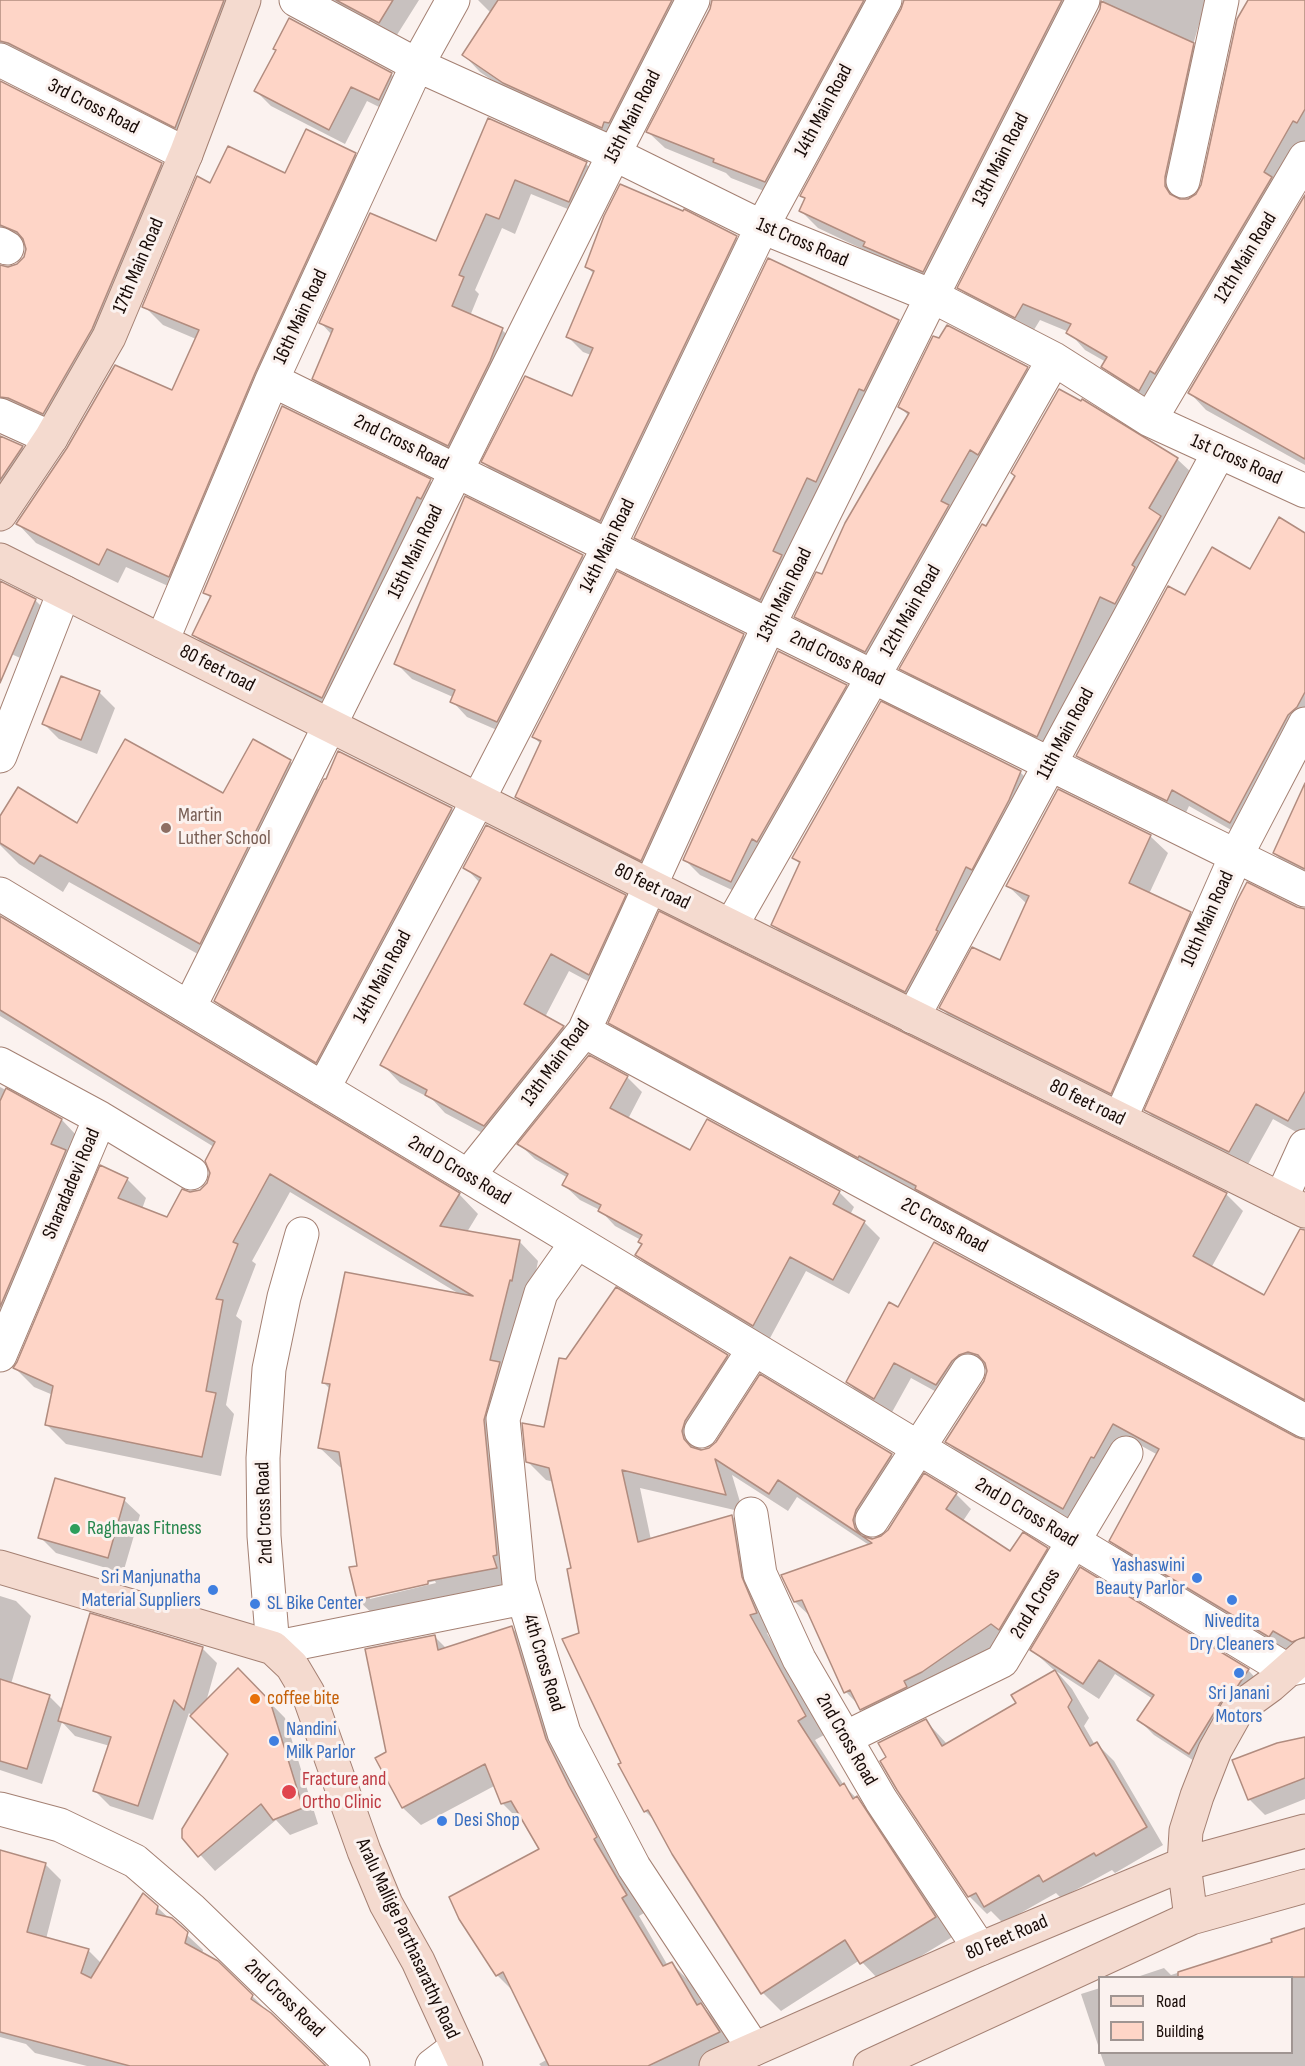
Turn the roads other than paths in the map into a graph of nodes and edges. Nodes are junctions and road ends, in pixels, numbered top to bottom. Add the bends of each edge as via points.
1 (244, 0) edge
2 (296, 0) edge
3 (453, 0) edge
4 (693, 0) edge
5 (885, 0) edge
6 (1083, 0) edge
7 (1222, 0) edge
8 (0, 60) edge
9 (417, 65) junction
10 (186, 154) junction
11 (614, 154) junction
12 (1305, 158) edge
13 (1183, 181) dead end
14 (762, 227) junction
15 (932, 296) junction
16 (1054, 359) junction
17 (272, 380) junction
18 (0, 414) edge
19 (1150, 420) junction
20 (51, 438) junction
21 (1219, 452) junction
22 (456, 470) junction
23 (1301, 482) edge
24 (0, 514) edge
25 (609, 546) junction
26 (0, 560) edge
27 (64, 592) junction
28 (769, 625) junction
29 (162, 641) junction
30 (874, 677) junction
31 (1305, 724) edge
32 (331, 726) junction
33 (0, 756) edge
34 (1050, 764) junction
35 (478, 800) junction
36 (1236, 856) junction
37 (650, 886) junction
38 (1305, 890) edge
39 (0, 894) edge
40 (731, 926) junction
41 (189, 1008) junction
42 (913, 1017) junction
43 (584, 1031) junction
44 (0, 1064) edge
45 (323, 1089) junction
46 (100, 1118) junction
47 (1120, 1119) junction
48 (1305, 1146) edge
49 (191, 1173) dead end
50 (468, 1176) junction
51 (1293, 1205) edge
52 (302, 1234) dead end
53 (577, 1242) junction
54 (754, 1349) junction
55 (0, 1355) edge
56 (968, 1371) dead end
57 (1305, 1421) edge
58 (701, 1431) dead end
59 (918, 1448) junction
60 (1126, 1453) dead end
61 (751, 1514) dead end
62 (872, 1520) dead end
63 (1073, 1541) junction
64 (0, 1567) edge
65 (523, 1598) junction
66 (273, 1648) junction
67 (1299, 1664) edge
68 (845, 1738) junction
69 (0, 1809) edge
70 (1305, 1831) edge
71 (1184, 1864) junction
72 (1305, 1886) edge
73 (1191, 1918) junction
74 (980, 1949) junction
75 (754, 2049) junction
76 (452, 2060) edge
77 (353, 2066) edge
78 (716, 2066) edge
79 (870, 2066) edge

1 - 10 street, 17th Main Road
2 - 9 street, 1st Cross Road
3 - 9 street, 16th Main Road
4 - 11 street, 15th Main Road
5 - 14 street, 14th Main Road
6 - 15 street, 13th Main Road
7 - 13 street
8 - 10 street, 3rd Cross Road
9 - 11 street, 1st Cross Road
9 - 17 street, 16th Main Road
10 - 20 street, 17th Main Road via 110,337
11 - 14 street, 1st Cross Road
11 - 22 street, 15th Main Road
12 - 19 street, 12th Main Road
14 - 15 street, 1st Cross Road
14 - 25 street, 14th Main Road
15 - 16 street, 1st Cross Road
15 - 28 street, 13th Main Road
16 - 19 street, 1st Cross Road
16 - 30 street, 12th Main Road
17 - 22 street, 2nd Cross Road
17 - 29 street, 16th Main Road
18 - 20 street
19 - 21 street, 1st Cross Road
20 - 24 street, 17th Main Road
21 - 23 street, 1st Cross Road
21 - 34 street, 11th Main Road
22 - 25 street, 2nd Cross Road
22 - 32 street, 15th Main Road
25 - 28 street, 2nd Cross Road
25 - 35 street, 14th Main Road
26 - 27 street, 80 feet road
27 - 29 street, 80 feet road
27 - 33 street
28 - 30 street, 2nd Cross Road
28 - 37 street, 13th Main Road
29 - 32 street, 80 feet road
30 - 34 street, 2nd Cross Road
30 - 40 street, 12th Main Road
31 - 36 street, 10th Main Road
32 - 35 street, 80 feet road
32 - 41 street, 15th Main Road
34 - 36 street, 2nd Cross Road
34 - 42 street, 11th Main Road
35 - 37 street, 80 feet road
35 - 45 street, 14th Main Road
36 - 38 street, 2nd Cross Road
36 - 47 street, 10th Main Road
37 - 40 street, 80 feet road
37 - 43 street, 13th Main Road
39 - 41 street, 2nd D Cross Road
40 - 42 street, 80 feet road
41 - 45 street, 2nd D Cross Road
42 - 47 street, 80 feet road
43 - 50 street, 13th Main Road
43 - 57 street, 2C Cross Road
44 - 46 street, Sharadadevi Road
45 - 50 street, 2nd D Cross Road
46 - 49 street
46 - 55 street, Sharadadevi Road
47 - 51 street, 80 feet road
48 - 51 street
50 - 53 street, 2nd D Cross Road
52 - 66 street, 2nd Cross Road via 269,1369 263,1458
53 - 54 street, 2nd D Cross Road
53 - 65 street, 4th Cross Road via 541,1293 503,1419
54 - 58 street
54 - 59 street, 2nd D Cross Road
56 - 59 street
59 - 62 street
59 - 63 street, 2nd D Cross Road
60 - 63 street, 2nd A Cross
61 - 68 street, 2nd Cross Road via 760,1574 799,1659
63 - 67 street, 2nd D Cross Road
63 - 68 street, 2nd A Cross via 1002,1661
64 - 66 street, Aralu Mallige Parthasarathy Road
65 - 66 street
65 - 75 street, 4th Cross Road via 564,1733 634,1867
66 - 76 street, Aralu Mallige Parthasarathy Road via 292,1666 308,1693 368,1862 418,1961
67 - 71 street via 1238,1709 1215,1750 1197,1796 1186,1831
68 - 74 street, 2nd Cross Road via 881,1800
69 - 77 street, 2nd Cross Road via 60,1825 135,1861 192,1910
70 - 71 street, 80 Feet Road
71 - 73 street
71 - 74 street, 80 Feet Road
72 - 73 street
73 - 79 street
74 - 75 street, 80 Feet Road
75 - 78 street, 80 Feet Road

